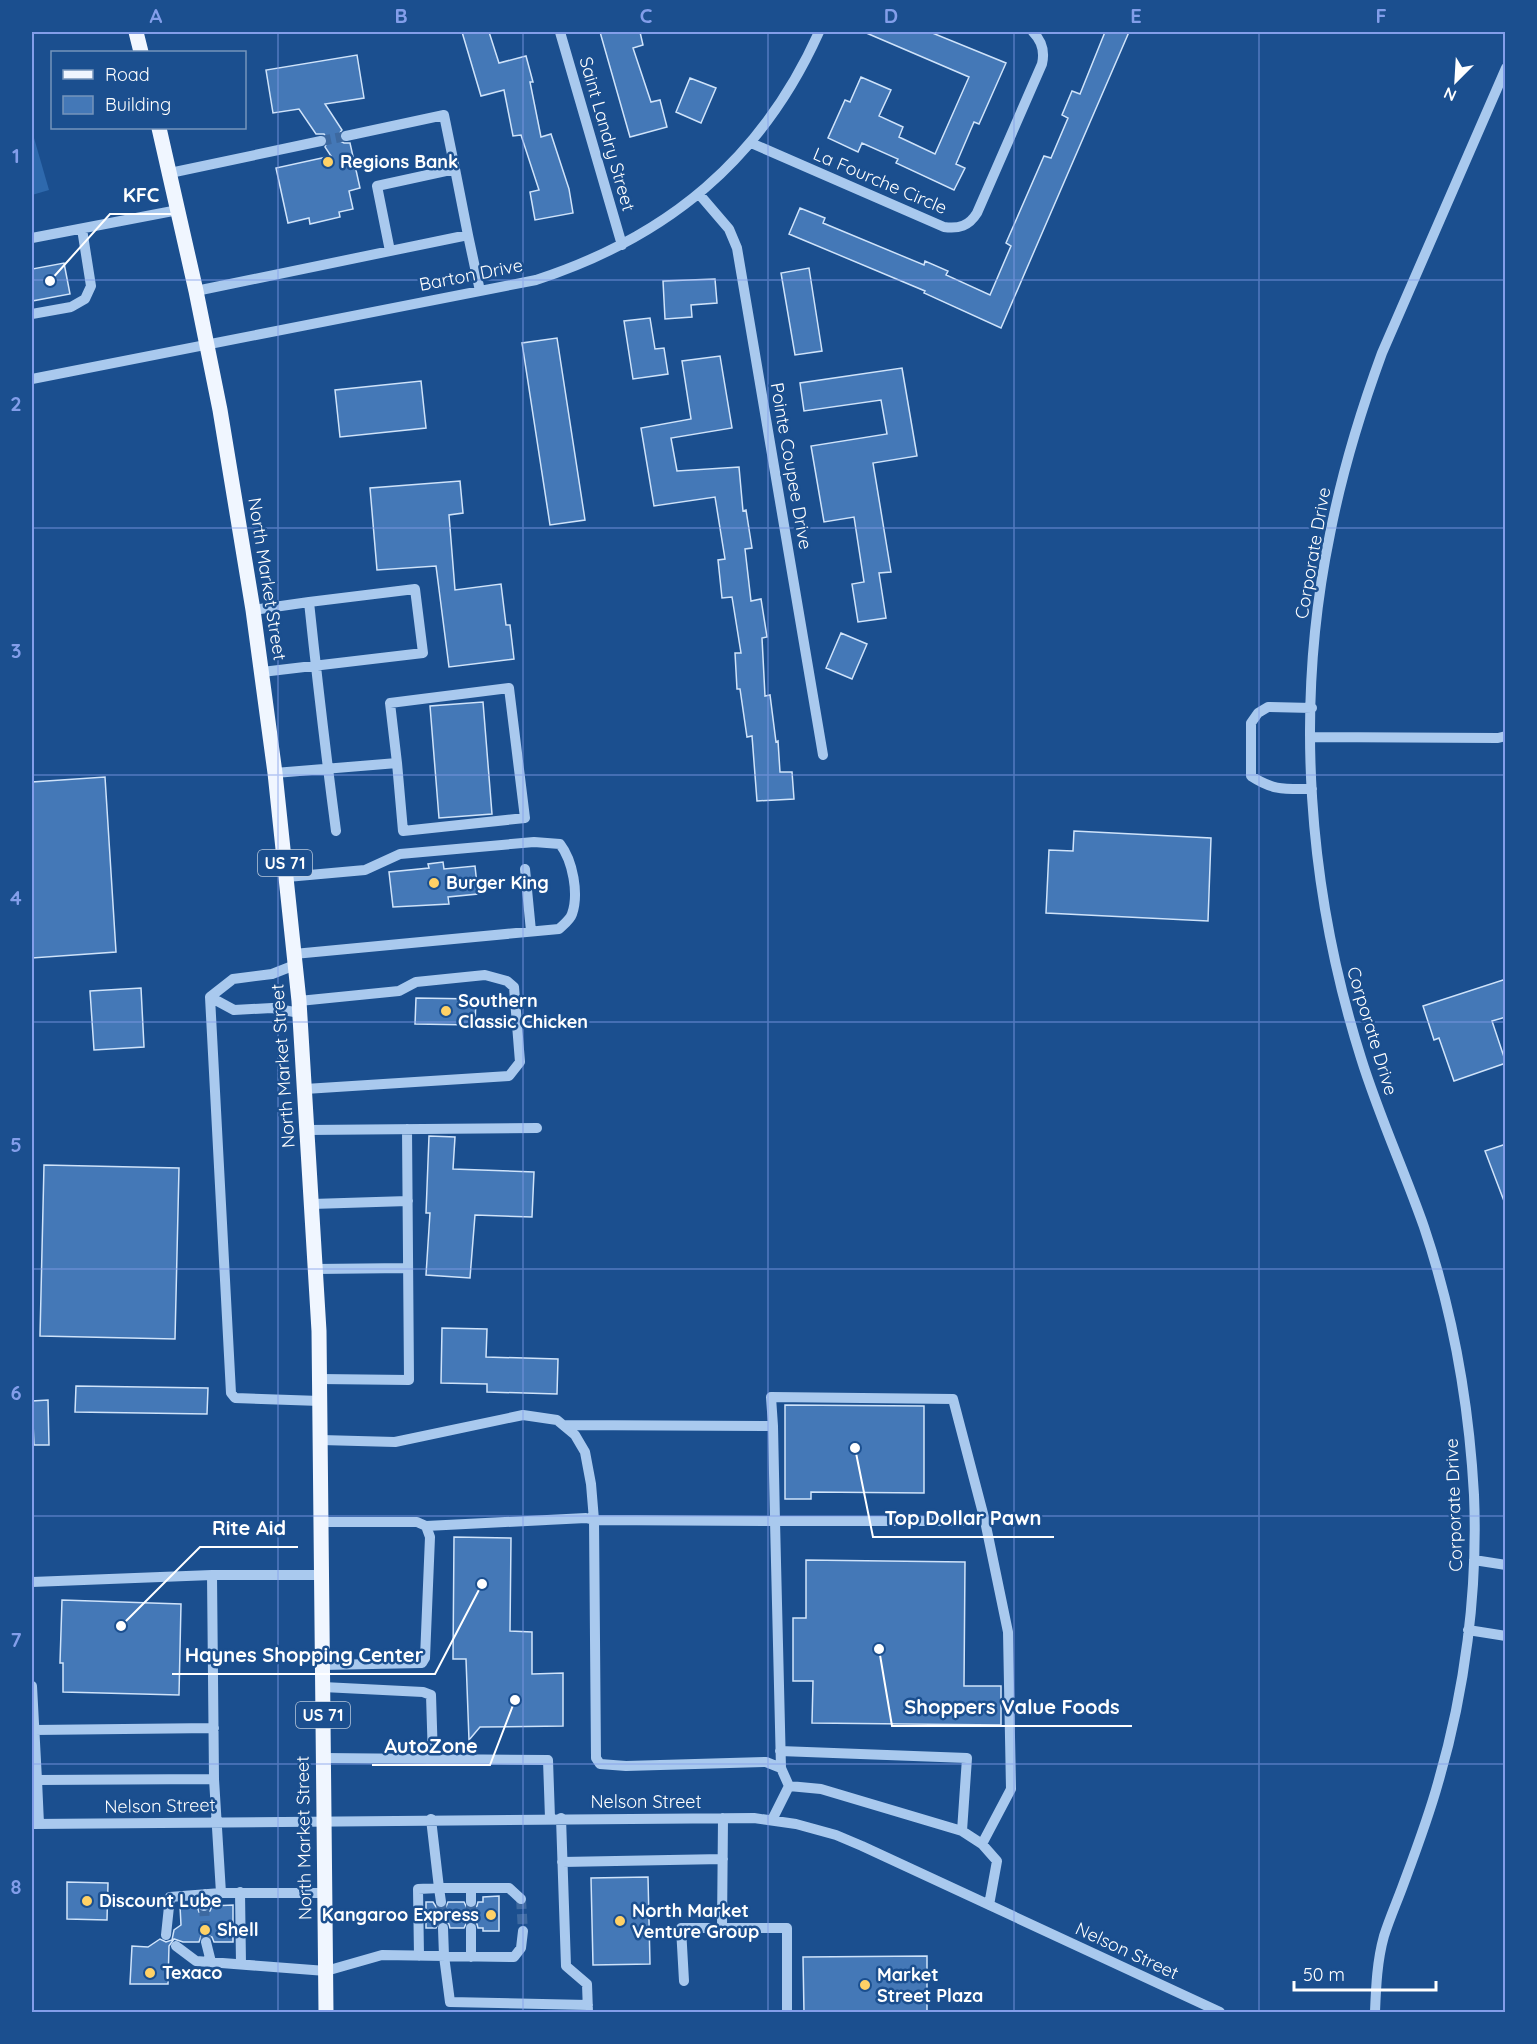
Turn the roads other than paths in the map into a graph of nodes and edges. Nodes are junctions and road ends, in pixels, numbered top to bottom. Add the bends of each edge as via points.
1 (135, 32) edge
2 (560, 32) edge
3 (819, 32) edge
4 (1033, 32) edge
5 (141, 51) edge
6 (1506, 68) edge
7 (159, 129) edge
8 (346, 136) tunnel mouth
9 (321, 141) tunnel mouth
10 (751, 143) junction
11 (455, 169) junction
12 (170, 173) junction
13 (699, 194) junction
14 (178, 210) junction
15 (82, 229) junction
16 (468, 235) junction
17 (32, 238) edge
18 (622, 245) junction
19 (390, 251) junction
20 (196, 291) junction
21 (480, 291) junction
22 (32, 314) edge
23 (207, 344) junction
24 (32, 379) edge
25 (309, 602) junction
26 (253, 610) junction
27 (316, 666) junction
28 (262, 672) junction
29 (1311, 708) junction
30 (1311, 737) junction
31 (1503, 738) edge
32 (823, 755) dead end
33 (397, 763) junction
34 (328, 769) junction
35 (275, 773) junction
36 (1312, 789) junction
37 (336, 831) dead end
38 (525, 870) dead end
39 (287, 877) junction
40 (531, 932) junction
41 (295, 959) junction
42 (210, 997) junction
43 (299, 1007) junction
44 (305, 1089) junction
45 (537, 1128) dead end
46 (407, 1129) junction
47 (307, 1130) junction
48 (408, 1201) junction
49 (312, 1204) junction
50 (408, 1268) junction
51 (315, 1269) junction
52 (320, 1379) junction
53 (320, 1401) junction
54 (563, 1425) junction
55 (773, 1426) junction
56 (321, 1440) junction
57 (594, 1520) junction
58 (775, 1521) junction
59 (985, 1521) junction
60 (321, 1522) junction
61 (426, 1526) junction
62 (1474, 1560) junction
63 (1506, 1565) edge
64 (212, 1575) junction
65 (322, 1575) junction
66 (32, 1582) edge
67 (1468, 1630) junction
68 (1506, 1636) edge
69 (322, 1665) junction
70 (32, 1686) edge
71 (323, 1687) junction
72 (214, 1728) junction
73 (34, 1730) junction
74 (780, 1750) junction
75 (323, 1758) junction
76 (433, 1759) junction
77 (781, 1768) junction
78 (214, 1779) junction
79 (37, 1780) junction
80 (789, 1786) junction
81 (556, 1818) junction
82 (723, 1818) junction
83 (431, 1819) junction
84 (324, 1820) junction
85 (772, 1820) junction
86 (217, 1822) junction
87 (35, 1824) edge
88 (962, 1831) junction
89 (982, 1844) junction
90 (723, 1859) junction
91 (562, 1862) junction
92 (439, 1888) junction
93 (471, 1888) junction
94 (240, 1892) junction
95 (221, 1893) junction
96 (324, 1893) junction
97 (205, 1894) junction
98 (521, 1899) dead end
99 (441, 1902) tunnel mouth
100 (471, 1902) tunnel mouth
101 (988, 1905) junction
102 (204, 1906) tunnel mouth
103 (443, 1928) tunnel mouth
104 (471, 1928) tunnel mouth
105 (722, 1928) junction
106 (522, 1931) tunnel mouth
107 (166, 1935) dead end
108 (206, 1942) tunnel mouth
109 (176, 1946) dead end
110 (419, 1956) junction
111 (444, 1956) junction
112 (471, 1957) junction
113 (211, 1962) junction
114 (241, 1964) junction
115 (326, 1971) junction
116 (684, 1981) dead end
117 (588, 2009) edge
118 (326, 2013) edge
119 (787, 2013) edge
120 (1220, 2013) edge
121 (1375, 2013) edge

1 - 5 main road
2 - 18 street, Saint Landry Street
3 - 10 street, Barton Drive via 782,100
4 - 10 street, La Fourche Circle via 1042,44 1042,64 977,213 956,229
6 - 29 street, Corporate Drive via 1382,353 1351,445 1329,540 1317,622
7 - 12 main road, North Market Street / US 71
8 - 11 street via 444,115
9 - 12 street
10 - 13 street, Barton Drive
11 - 16 street
11 - 19 street via 377,186
12 - 14 main road, North Market Street / US 71
13 - 18 street, Barton Drive
13 - 32 street, Pointe Coupee Drive via 729,229 737,248
14 - 15 street
14 - 20 main road, North Market Street / US 71
15 - 17 street
15 - 22 street via 91,286 85,299 71,307
16 - 19 street
16 - 21 street
18 - 21 street, Barton Drive via 536,280
19 - 20 street
20 - 23 main road, North Market Street / US 71
21 - 23 street, Barton Drive
23 - 24 street, Barton Drive
23 - 26 main road, North Market Street / US 71
25 - 26 street
25 - 27 street
25 - 27 street via 415,589 423,653
26 - 28 main road, North Market Street / US 71
27 - 28 street
27 - 34 street
28 - 35 main road, North Market Street / US 71
29 - 30 street, Corporate Drive
29 - 36 street via 1268,707 1258,713 1251,723 1251,776 1266,786
30 - 31 street
30 - 36 street, Corporate Drive
33 - 33 street via 390,703 509,688 525,818 403,831
33 - 34 street
34 - 35 street
34 - 37 street
35 - 39 main road, North Market Street / US 71
36 - 62 street, Corporate Drive via 1322,892 1347,1014 1422,1223 1453,1333 1471,1452
38 - 40 street
39 - 40 street via 366,870 400,854 534,842 560,844 567,854 575,895 572,917 559,929
39 - 41 main road, North Market Street / US 71
40 - 41 street
41 - 42 street via 272,974 233,979
41 - 43 main road, North Market Street / US 71
42 - 43 street via 234,1010
42 - 53 street via 231,1393 235,1398
43 - 44 main road, North Market Street / US 71
43 - 44 street via 399,991 416,982 485,975 514,987 520,1062 509,1076
44 - 47 main road, North Market Street / US 71
45 - 46 street
46 - 47 street
46 - 48 street
47 - 49 main road, North Market Street / US 71
48 - 49 street
48 - 50 street
49 - 51 main road, North Market Street / US 71
50 - 51 street
50 - 52 street via 409,1380
51 - 52 main road, North Market Street / US 71
52 - 53 main road, North Market Street / US 71
53 - 56 main road, North Market Street / US 71
54 - 55 street
54 - 56 street via 557,1420 523,1415 395,1442
54 - 57 street via 585,1452
55 - 58 street
55 - 59 street via 771,1397 952,1399
56 - 60 main road, North Market Street / US 71
57 - 58 street
57 - 61 street
57 - 77 street via 596,1758 600,1764 766,1762
58 - 59 street
58 - 74 street
59 - 89 street via 1008,1632 1011,1789
60 - 61 street via 417,1522
60 - 65 main road, North Market Street / US 71
61 - 69 street via 430,1537 422,1663
62 - 63 street
62 - 67 street, Corporate Drive
64 - 65 street
64 - 66 street
64 - 72 street
65 - 69 main road, North Market Street / US 71
67 - 68 street
67 - 121 street, Corporate Drive via 1455,1715 1439,1780 1384,1936 1377,1970
69 - 71 main road, North Market Street / US 71
70 - 73 street
71 - 75 main road, North Market Street / US 71
71 - 76 street via 430,1695
72 - 73 street
72 - 78 street
73 - 79 street
74 - 77 street
74 - 88 street via 967,1758
75 - 76 street
75 - 84 main road, North Market Street / US 71
76 - 81 street via 548,1760
77 - 80 street
78 - 79 street
78 - 86 street
79 - 87 street
80 - 85 street
80 - 88 street via 821,1790
81 - 82 street, Nelson Street
81 - 83 street, Nelson Street
81 - 91 street
82 - 85 street, Nelson Street
82 - 90 street
83 - 84 street, Nelson Street
83 - 92 street
84 - 86 street, Nelson Street
84 - 96 main road, North Market Street / US 71
85 - 101 street, Nelson Street via 836,1835
86 - 87 street, Nelson Street
86 - 95 street
88 - 89 street
89 - 101 street via 997,1861
90 - 91 street
90 - 105 street
91 - 117 street via 566,1966 587,1984
92 - 93 street
92 - 99 street
92 - 110 street via 418,1889
93 - 98 street via 509,1888
93 - 100 street
94 - 95 street
94 - 96 street
94 - 114 street
95 - 97 street
96 - 115 main road, North Market Street / US 71
97 - 102 street
97 - 107 street via 170,1897
101 - 120 street, Nelson Street
103 - 111 street
104 - 112 street
105 - 116 street via 681,1928
105 - 119 street via 787,1928
106 - 112 street via 521,1948 514,1957
108 - 113 street
109 - 113 street via 196,1961
110 - 111 street
110 - 115 street via 382,1955
111 - 112 street
111 - 117 street via 450,2002
113 - 114 street
114 - 115 street
115 - 118 main road, North Market Street / US 71

